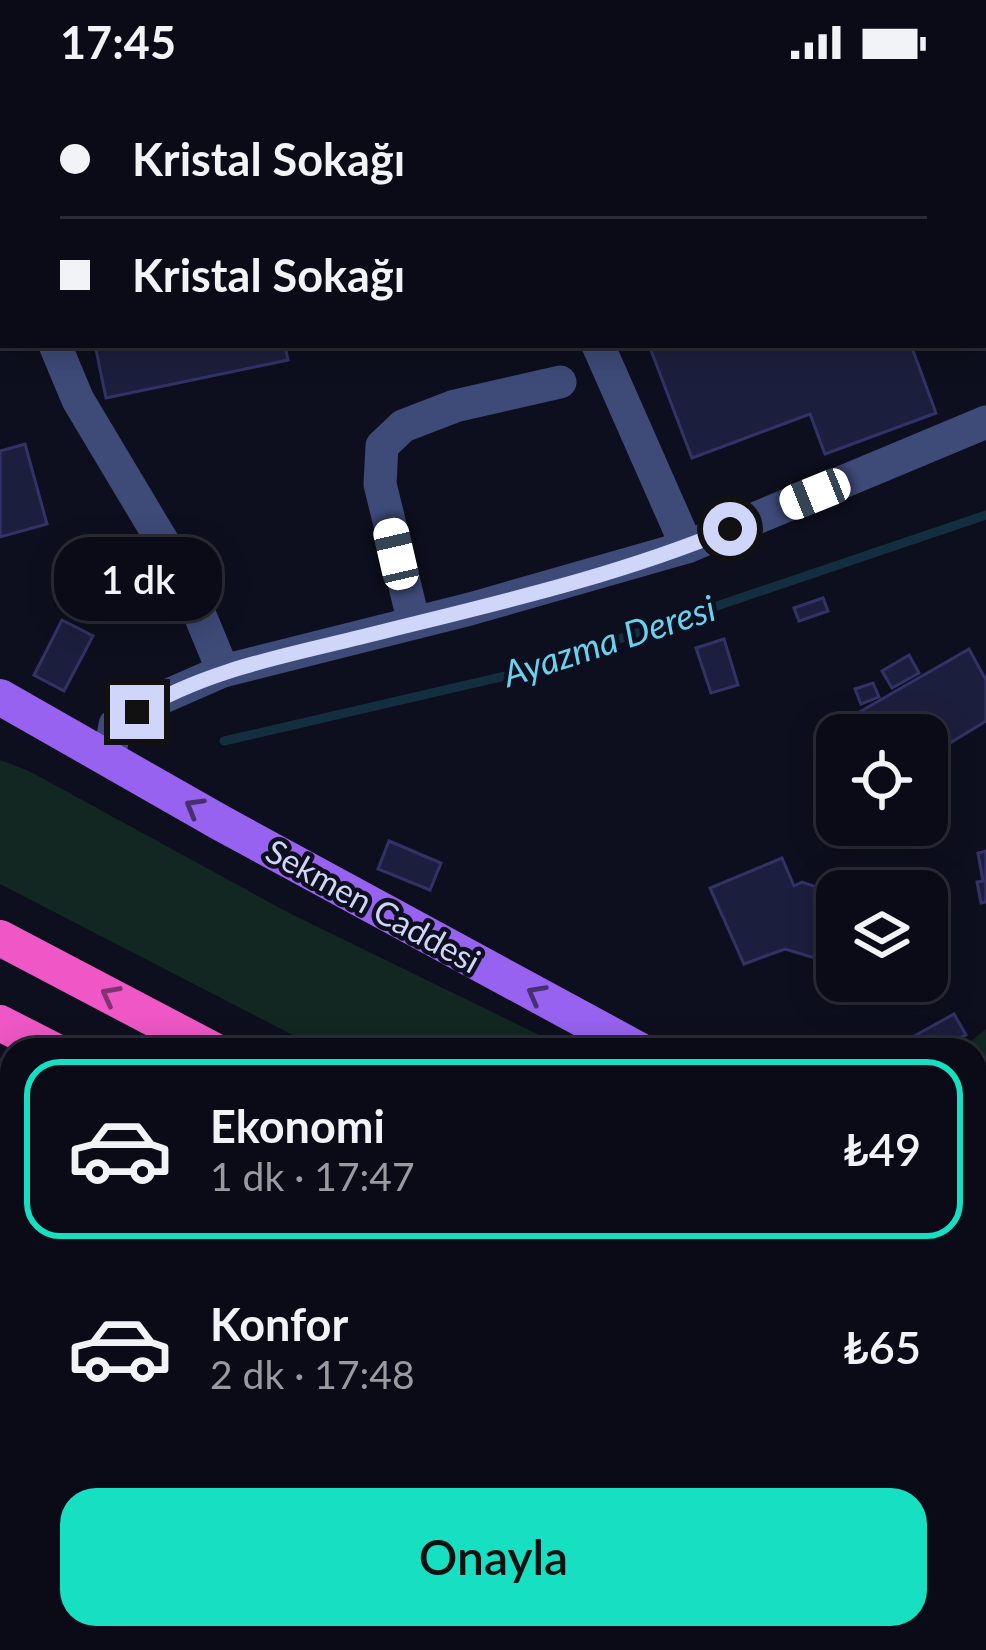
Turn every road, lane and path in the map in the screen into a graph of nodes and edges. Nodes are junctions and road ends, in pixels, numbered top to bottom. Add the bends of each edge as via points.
1 (56, 348) edge
2 (599, 348) edge
3 (560, 382) dead end
4 (986, 422) edge
5 (687, 547) junction
6 (414, 623) junction
7 (223, 671) junction
8 (0, 697) edge
9 (0, 716) edge
10 (109, 759) junction
11 (0, 938) edge
12 (0, 1023) edge
13 (29, 1038) edge
14 (190, 1038) edge
15 (617, 1038) edge

1 - 7 street via 78,400 185,579
2 - 5 street
3 - 6 street via 455,406 403,426 382,446 380,484
4 - 5 street
5 - 6 street
6 - 7 street
7 - 10 street via 115,725
8 - 10 main road
9 - 10 main road
15 -> 10 main road, Sekmen Caddesi
14 -> 11 highway
12 - 13 highway

